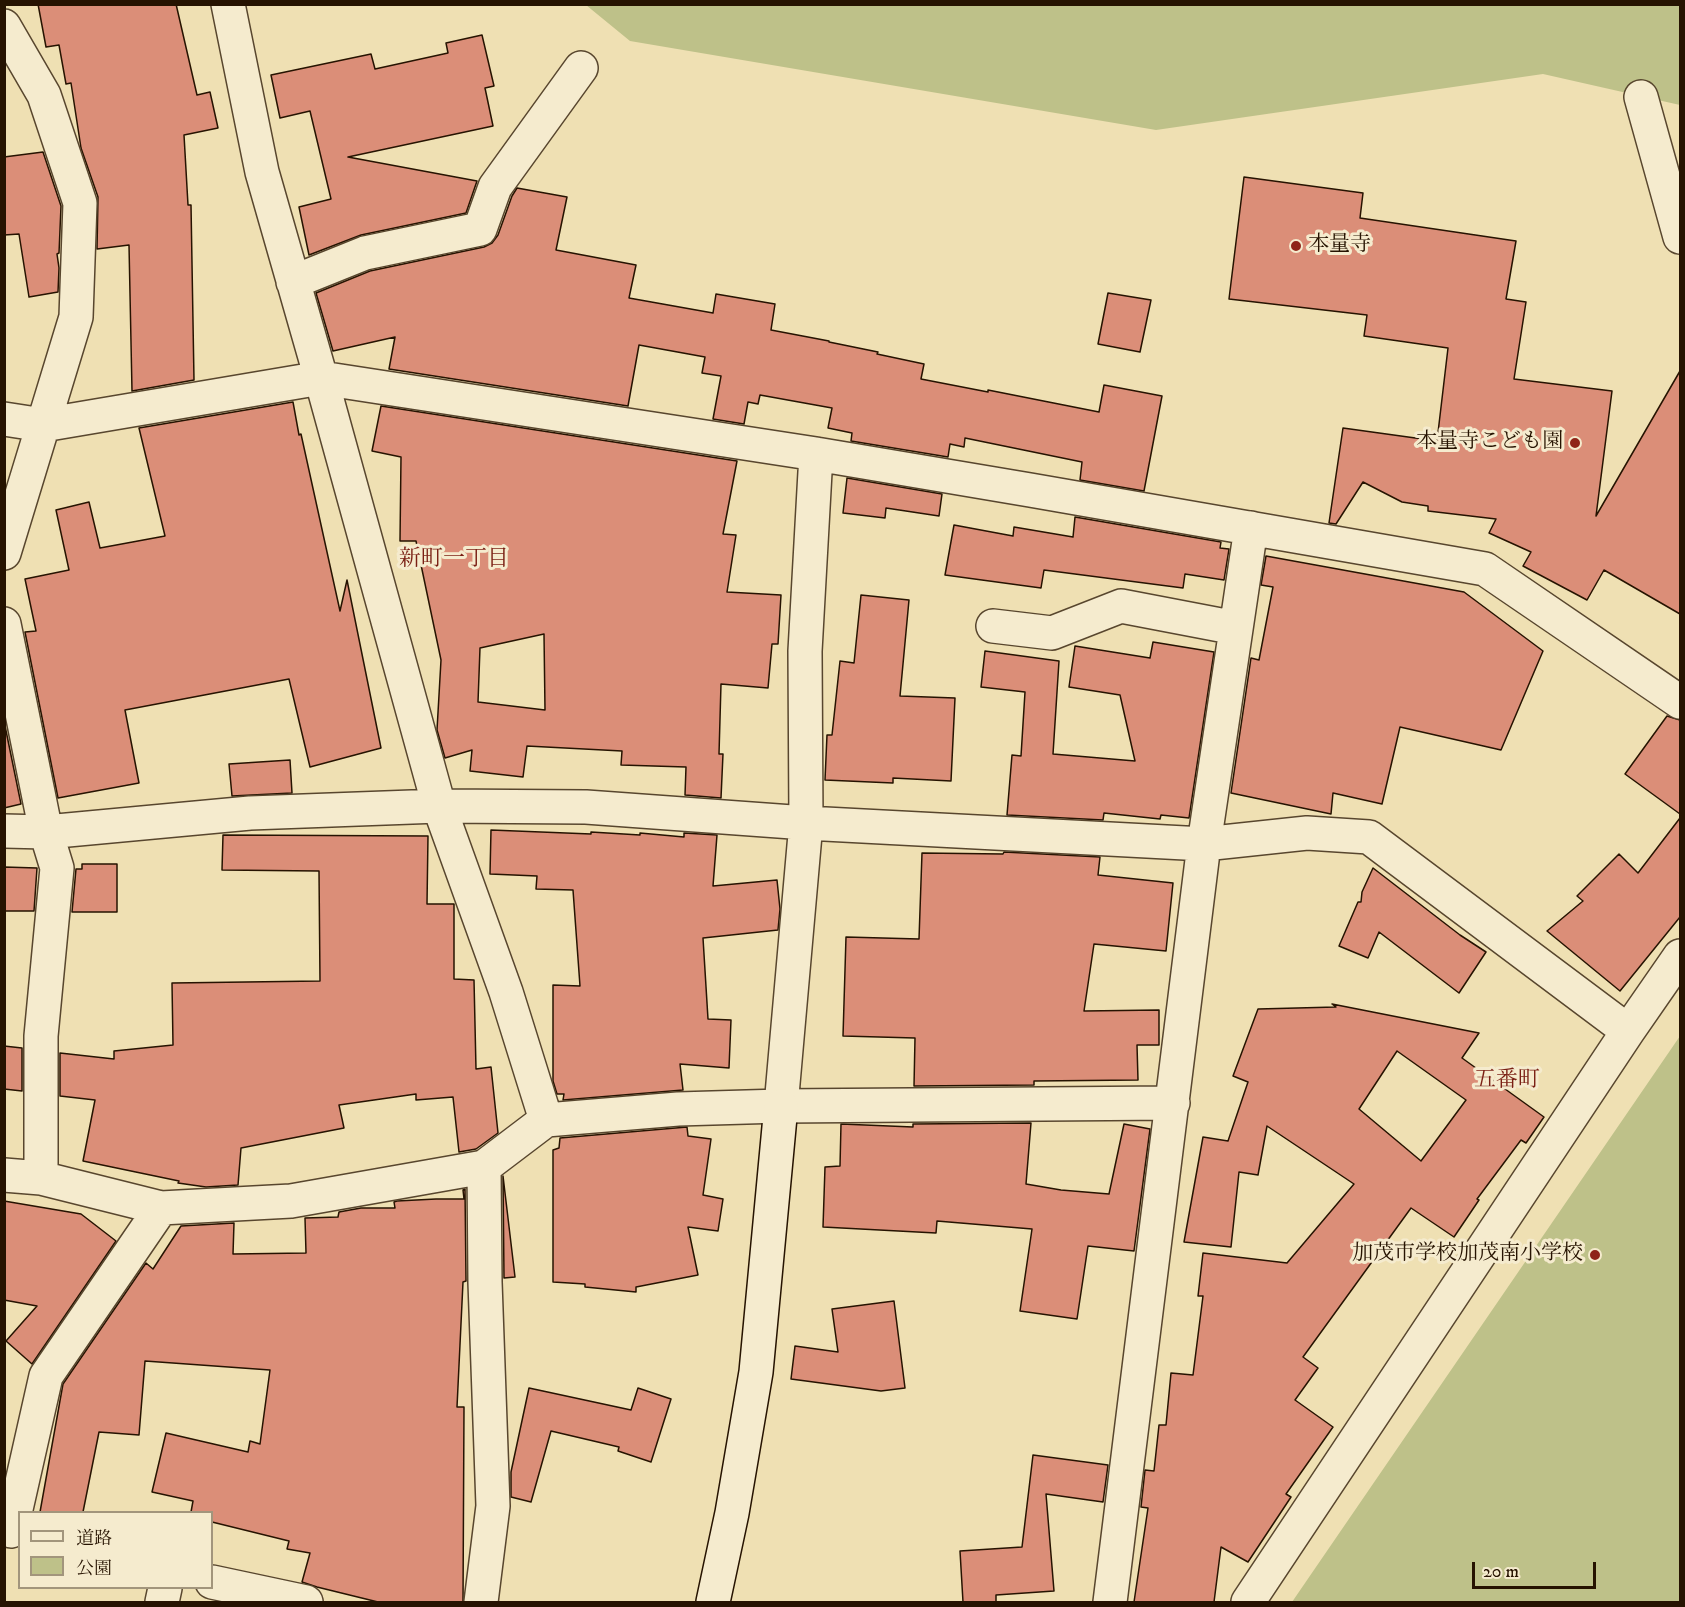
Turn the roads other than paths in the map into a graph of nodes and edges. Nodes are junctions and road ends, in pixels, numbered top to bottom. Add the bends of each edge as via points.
1 (228, 4) edge
2 (4, 26) edge
3 (581, 68) dead end
4 (1641, 97) dead end
5 (1680, 237) edge
6 (293, 282) junction
7 (321, 378) junction
8 (4, 419) edge
9 (43, 425) junction
10 (816, 454) junction
11 (1251, 528) junction
12 (4, 553) edge
13 (4, 624) edge
14 (993, 626) dead end
15 (1236, 628) junction
16 (1680, 702) edge
17 (439, 807) junction
18 (806, 823) junction
19 (4, 831) edge
20 (46, 832) junction
21 (1204, 844) junction
22 (1680, 956) edge
23 (1628, 1031) junction
24 (1173, 1103) junction
25 (781, 1106) junction
26 (546, 1120) junction
27 (484, 1167) junction
28 (4, 1175) edge
29 (41, 1178) junction
30 (161, 1208) junction
31 (12, 1532) edge
32 (213, 1582) edge
33 (306, 1602) edge
34 (481, 1602) edge
35 (713, 1602) edge
36 (1110, 1602) edge
37 (1248, 1602) edge

1 - 6 street via 262,172
2 - 9 street via 44,95 80,203 76,317
3 - 6 street via 495,188 480,229 364,254
4 - 5 street
6 - 7 street
7 - 9 street
7 - 10 street
7 - 17 street
8 - 9 street
9 - 12 street
10 - 11 street
10 - 18 street via 805,651
11 - 15 street
11 - 16 street via 1485,569
13 - 20 street
14 - 15 street via 1052,633 1121,606
15 - 21 street
17 - 18 street via 586,807
17 - 20 street via 250,813
17 - 26 street via 506,992
18 - 21 street
18 - 25 street
19 - 20 street
20 - 29 street via 57,868 41,1036
21 - 23 street via 1307,833 1369,837
21 - 24 street
22 - 23 street
23 - 37 street
24 - 25 street
24 - 36 street
25 - 26 street via 678,1109
25 - 35 street via 756,1372
26 - 27 street
27 - 30 street via 291,1201
27 - 34 street via 493,1506
28 - 29 street
29 - 30 street
30 - 31 street via 46,1376
32 - 33 street

